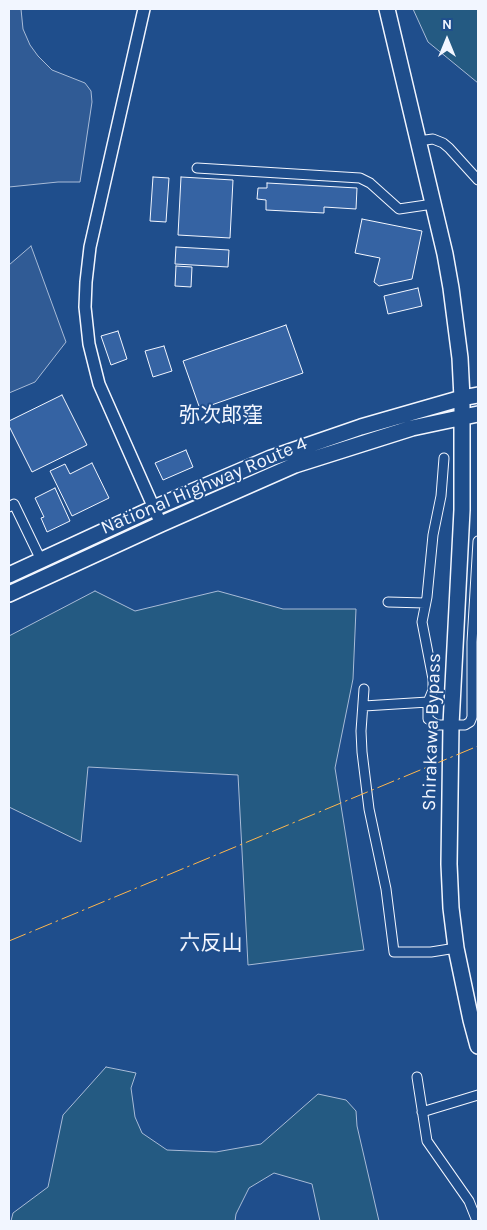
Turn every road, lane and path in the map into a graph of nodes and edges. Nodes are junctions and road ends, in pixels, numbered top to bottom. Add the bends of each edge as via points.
1 (144, 9) edge
2 (388, 9) edge
3 (418, 141) junction
4 (197, 168) dead end
5 (478, 180) edge
6 (433, 204) junction
7 (478, 396) edge
8 (462, 398) junction
9 (478, 414) edge
10 (462, 418) junction
11 (444, 458) dead end
12 (9, 507) edge
13 (154, 508) junction
14 (162, 524) junction
15 (478, 542) edge
16 (41, 560) junction
17 (9, 575) edge
18 (9, 594) edge
19 (388, 602) dead end
20 (425, 604) junction
21 (475, 671) edge
22 (364, 689) dead end
23 (428, 702) junction
24 (364, 706) junction
25 (451, 725) junction
26 (456, 948) junction
27 (478, 1046) edge
28 (417, 1077) dead end
29 (478, 1095) edge
30 (422, 1112) junction
31 (477, 1221) edge

1 - 13 street via 90,247 85,307 89,344 99,384
2 - 3 highway, Shirakawa Bypass
3 - 5 street via 434,139 442,143
3 - 6 highway, Shirakawa Bypass
4 - 6 street via 360,178 399,209
6 - 8 highway, Shirakawa Bypass via 451,288
7 - 8 highway, National Highway Route 4
8 - 10 highway, Shirakawa Bypass
8 - 13 highway, National Highway Route 4 via 361,427 271,458
9 - 10 highway, National Highway Route 4
10 - 14 highway, National Highway Route 4 via 412,428 295,465
10 - 25 highway, Shirakawa Bypass via 462,510
11 - 20 street
12 - 16 street via 14,504
13 - 14 street
13 - 16 highway, National Highway Route 4
14 - 18 highway, National Highway Route 4
15 - 21 street
16 - 17 highway, National Highway Route 4
19 - 20 street
20 - 23 street via 422,622 434,679
21 - 25 street via 470,722
22 - 24 street
23 - 24 street
23 - 25 street via 428,719 437,725
24 - 26 street via 361,731 368,800 386,889 394,952
25 - 26 highway, Shirakawa Bypass via 449,864
26 - 27 highway, Shirakawa Bypass
28 - 30 street
29 - 30 street
30 - 31 street via 427,1141 469,1201

